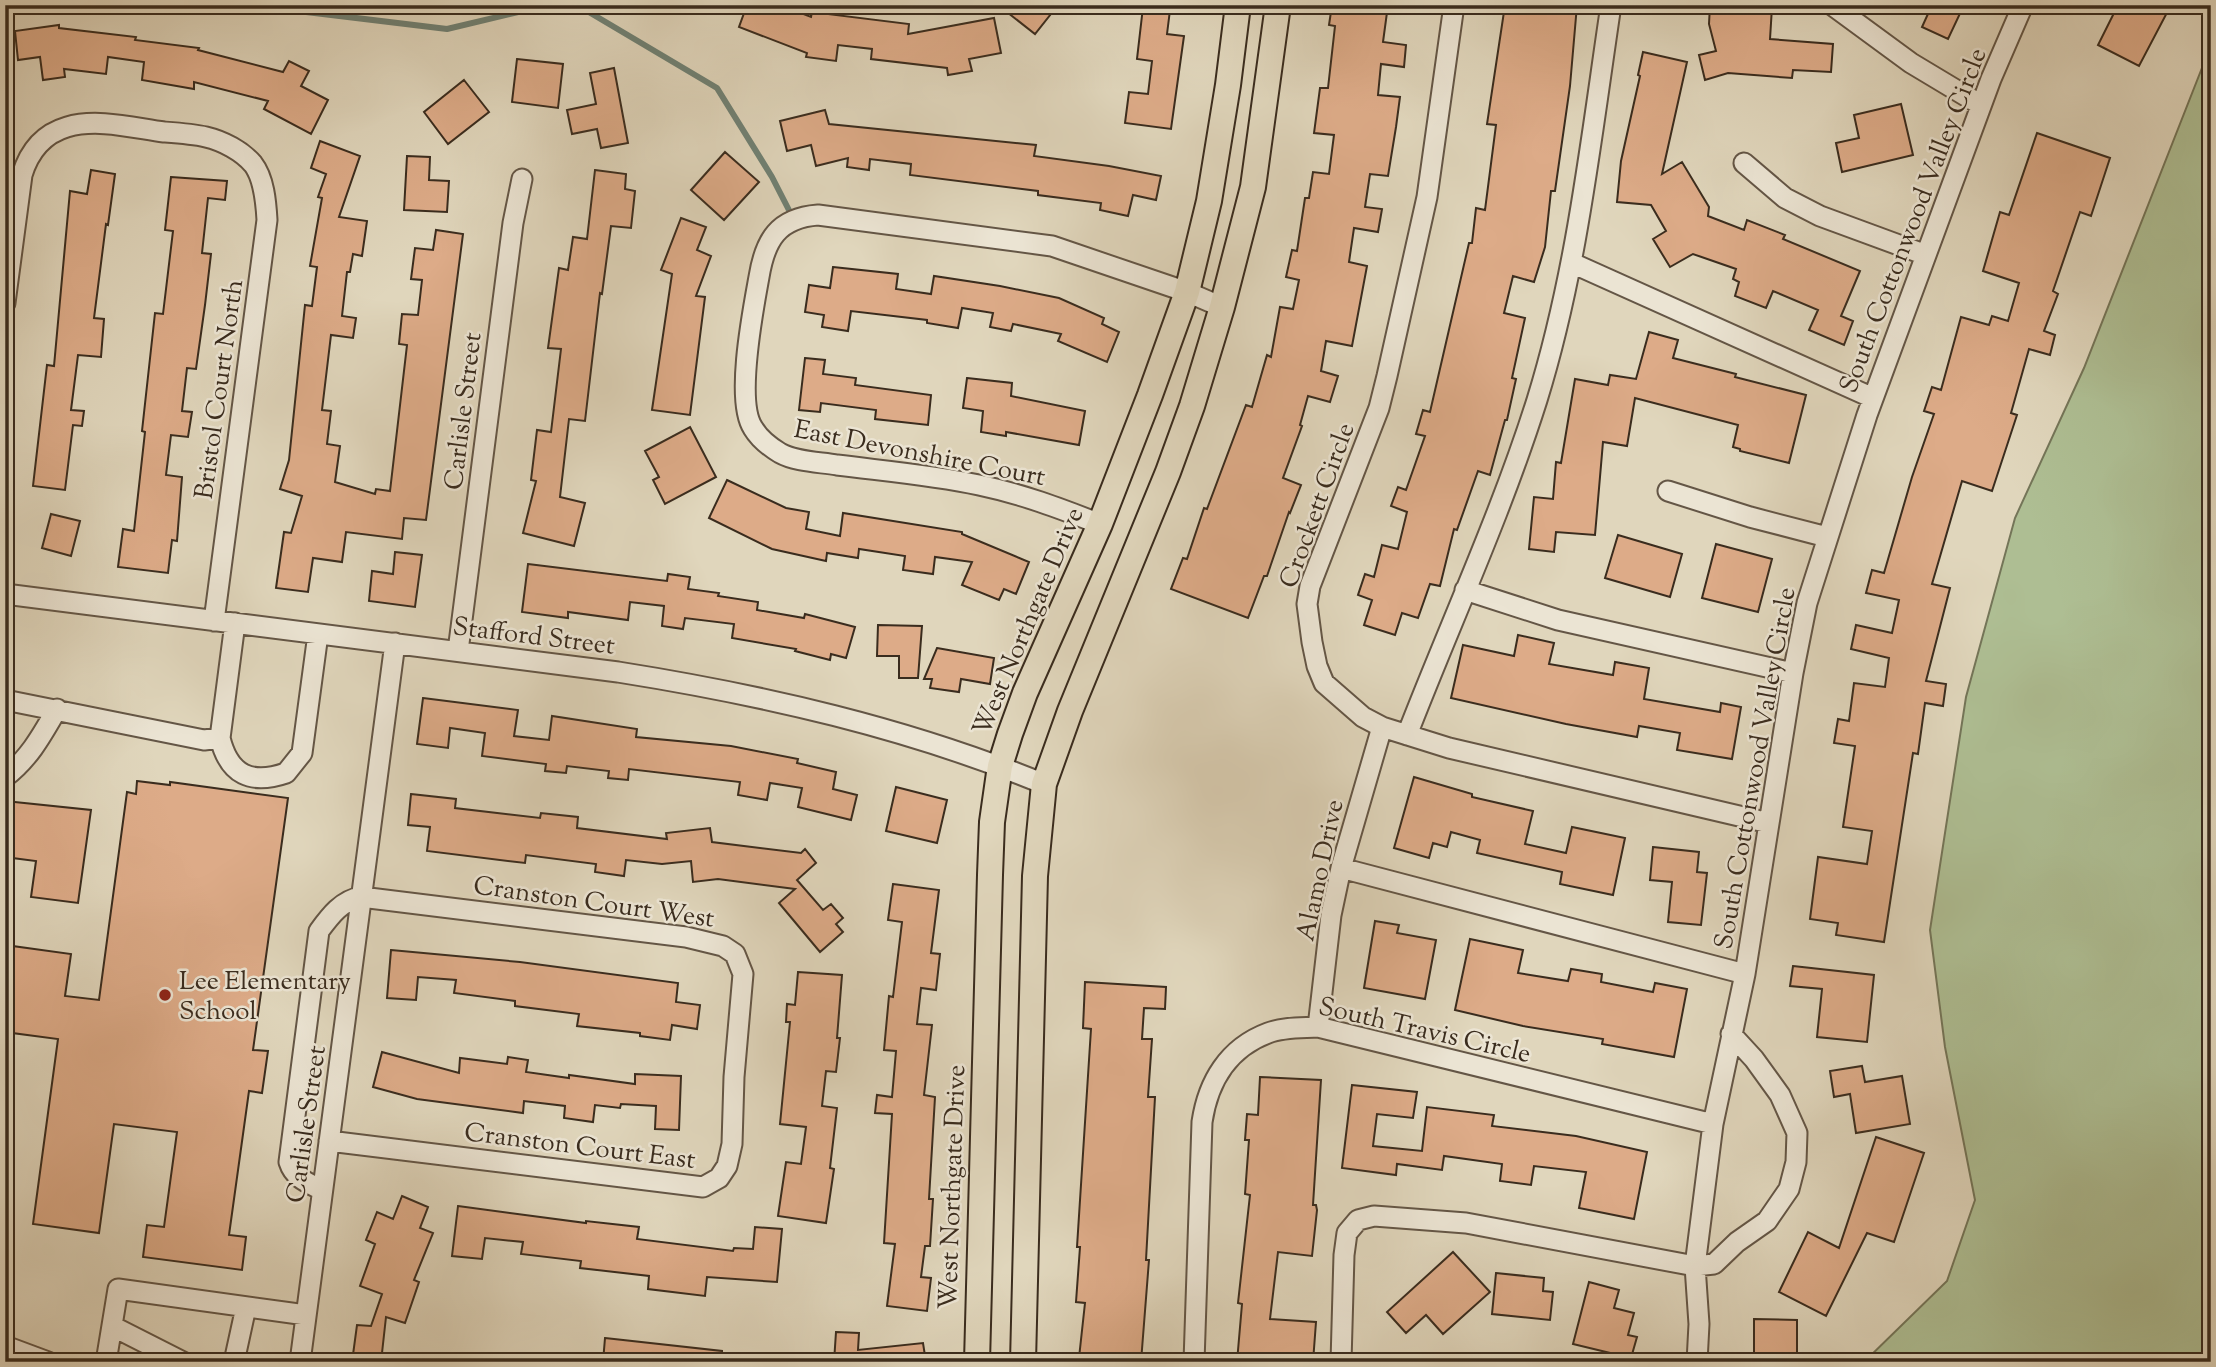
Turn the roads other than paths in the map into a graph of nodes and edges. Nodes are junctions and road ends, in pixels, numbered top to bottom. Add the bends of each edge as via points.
1 (1238, 5) edge
2 (1278, 5) edge
3 (1454, 5) edge
4 (1611, 5) edge
5 (1832, 5) edge
6 (2023, 5) edge
7 (1981, 105) junction
8 (1744, 163) dead end
9 (522, 178) dead end
10 (1926, 256) junction
11 (1572, 263) junction
12 (1187, 292) junction
13 (5, 303) edge
14 (1222, 307) junction
15 (1873, 398) junction
16 (1668, 491) dead end
17 (1100, 524) junction
18 (1827, 537) junction
19 (1465, 590) junction
20 (5, 594) edge
21 (214, 621) junction
22 (235, 623) junction
23 (318, 634) junction
24 (394, 643) junction
25 (458, 651) junction
26 (1793, 673) junction
27 (5, 700) edge
28 (57, 709) junction
29 (1382, 727) junction
30 (1407, 735) junction
31 (220, 738) junction
32 (1000, 766) junction
33 (5, 777) edge
34 (1044, 784) junction
35 (1769, 822) junction
36 (1341, 868) junction
37 (361, 897) junction
38 (1745, 974) junction
39 (1318, 1027) junction
40 (1731, 1034) junction
41 (734, 1077) joint
42 (1713, 1124) junction
43 (329, 1141) junction
44 (322, 1190) junction
45 (1695, 1266) junction
46 (246, 1307) junction
47 (306, 1315) junction
48 (111, 1326) junction
49 (5, 1346) edge
50 (48, 1362) edge
51 (106, 1362) edge
52 (183, 1362) edge
53 (234, 1362) edge
54 (300, 1362) edge
55 (976, 1362) edge
56 (1023, 1362) edge
57 (1194, 1362) edge
58 (1341, 1362) edge
59 (1697, 1362) edge

1 - 12 main road, West Northgate Drive via 1209,201
2 - 14 main road via 1254,187
3 - 29 street, Crockett Circle via 1427,197 1387,376 1307,604 1324,683 1363,717
4 - 11 street
5 - 7 street via 1911,63
6 - 7 street, South Cottonwood Valley Circle
7 - 10 street, South Cottonwood Valley Circle
8 - 10 street via 1785,198
9 - 25 street, Carlisle Street
10 - 15 street, South Cottonwood Valley Circle
11 - 15 street
11 - 19 street via 1537,400
12 - 14 street, East Devonshire Court
12 - 17 main road, West Northgate Drive
12 - 17 street, East Devonshire Court via 1052,246 831,217 801,216 767,245 745,388 746,411 763,440 782,454 809,461 1031,497
13 - 21 street, Bristol Court North via 22,175 39,142 53,132 69,126 105,125 206,137 232,148 254,165 267,220
14 - 34 main road via 1168,472
15 - 18 street, South Cottonwood Valley Circle
16 - 18 street
17 - 32 main road, West Northgate Drive via 1025,693
18 - 26 street, South Cottonwood Valley Circle
19 - 26 street via 1558,620
19 - 30 street
20 - 21 street, Stafford Street
21 - 22 street, Stafford Street
22 - 23 street, Stafford Street
22 - 31 street
23 - 24 street, Stafford Street
23 - 31 street via 304,743 294,766 275,777 244,774 225,756
24 - 25 street, Stafford Street
24 - 37 street, Carlisle Street
25 - 32 street, Stafford Street via 630,673 766,699 848,718
26 - 35 street, South Cottonwood Valley Circle
27 - 28 street
28 - 31 street via 204,740
28 - 33 street via 36,745
29 - 30 street, Crockett Circle
29 - 36 street, Alamo Drive
30 - 35 street, Crockett Circle
32 - 34 street, Stafford Street
32 - 55 main road, West Northgate Drive via 992,822
34 - 56 main road via 1035,876
35 - 38 street, South Cottonwood Valley Circle
36 - 38 street
36 - 39 street, Alamo Drive
37 - 41 street, Cranston Court West via 685,937 723,946 735,954 743,974
37 - 43 street, Carlisle Street
37 - 44 street via 350,899 318,931 289,1162 292,1171
38 - 40 street, South Cottonwood Valley Circle
39 - 42 street, South Travis Circle
39 - 57 street, South Travis Circle via 1270,1032 1242,1046 1219,1071 1205,1098
40 - 42 street, South Cottonwood Valley Circle
40 - 45 street via 1780,1095 1797,1133 1796,1162 1788,1189 1767,1220 1714,1264
41 - 43 street, Cranston Court East via 727,1166 719,1178 703,1187
42 - 45 street, South Cottonwood Valley Circle
43 - 44 street, Carlisle Street
44 - 47 street, Carlisle Street
45 - 58 street via 1466,1223 1374,1216 1358,1220 1345,1244
45 - 59 street, South Cottonwood Valley Circle
46 - 47 street
46 - 48 street via 118,1289
46 - 53 street
47 - 54 street, Carlisle Street
48 - 51 street
48 - 52 street
49 - 50 street

